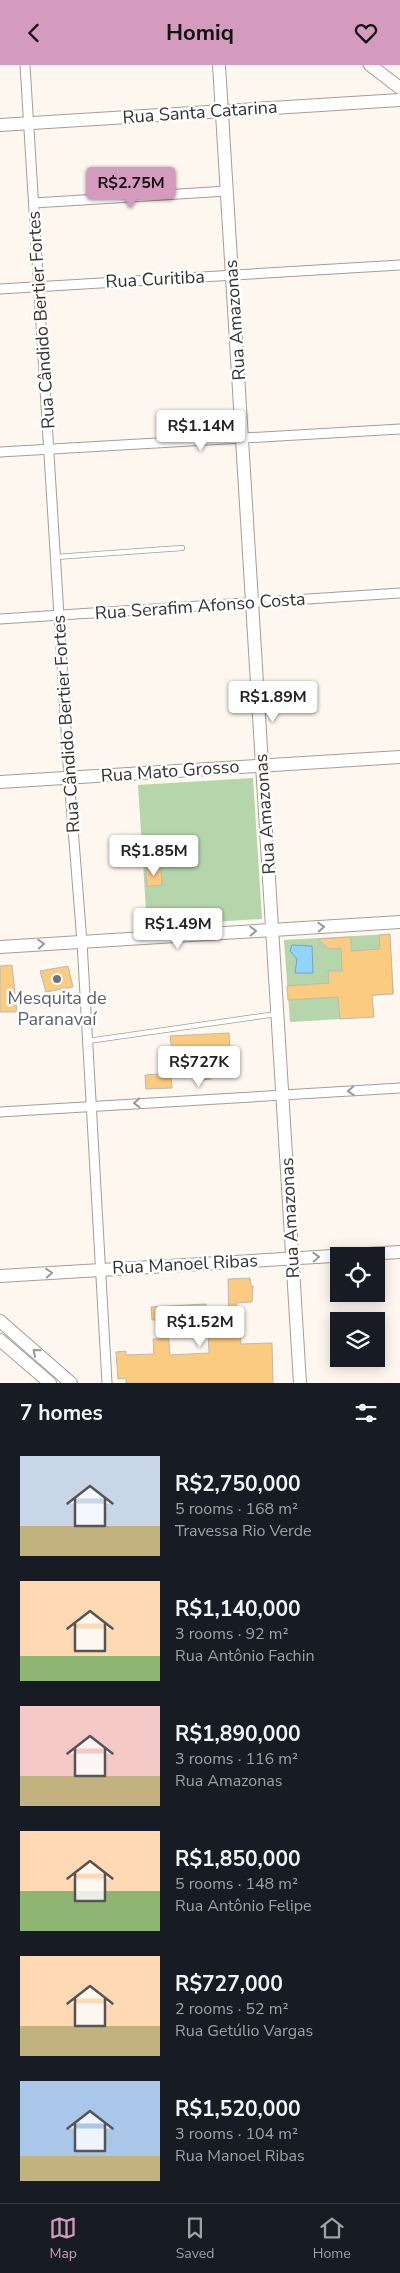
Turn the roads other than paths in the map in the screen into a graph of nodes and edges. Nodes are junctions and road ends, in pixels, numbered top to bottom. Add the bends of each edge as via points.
1 (25, 65) edge
2 (219, 65) edge
3 (370, 65) edge
4 (400, 88) edge
5 (400, 100) edge
6 (223, 110) junction
7 (29, 123) junction
8 (0, 125) edge
9 (227, 191) junction
10 (34, 203) junction
11 (400, 265) edge
12 (232, 275) junction
13 (39, 285) junction
14 (0, 289) edge
15 (400, 429) edge
16 (243, 438) junction
17 (49, 448) junction
18 (0, 452) edge
19 (182, 548) dead end
20 (56, 557) junction
21 (400, 593) edge
22 (253, 603) junction
23 (59, 616) junction
24 (0, 619) edge
25 (400, 757) edge
26 (262, 765) junction
27 (69, 777) junction
28 (0, 782) edge
29 (400, 922) edge
30 (273, 930) junction
31 (82, 942) junction
32 (0, 947) edge
33 (278, 1013) junction
34 (87, 1041) junction
35 (400, 1088) edge
36 (282, 1096) junction
37 (90, 1106) junction
38 (0, 1112) edge
39 (400, 1252) edge
40 (292, 1258) junction
41 (101, 1269) junction
42 (0, 1276) edge
43 (0, 1321) edge
44 (0, 1340) edge
45 (63, 1380) edge
46 (50, 1383) edge
47 (107, 1383) edge
48 (300, 1383) edge

1 - 7 street, Rua Cândido Bertier Fortes
2 - 6 street, Rua Amazonas
3 - 4 street
5 - 6 street, Rua Santa Catarina
6 - 7 street, Rua Santa Catarina
6 - 9 street, Rua Amazonas
7 - 8 street, Rua Santa Catarina
7 - 10 street, Rua Cândido Bertier Fortes
9 - 10 street
9 - 12 street, Rua Amazonas
10 - 13 street, Rua Cândido Bertier Fortes
11 - 12 street, Rua Curitiba
12 - 13 street, Rua Curitiba
12 - 16 street, Rua Amazonas
13 - 14 street, Rua Curitiba
13 - 17 street, Rua Cândido Bertier Fortes
15 - 16 street
16 - 17 street
16 - 22 street, Rua Amazonas
17 - 18 street
17 - 20 street, Rua Cândido Bertier Fortes
19 - 20 lane
20 - 23 street, Rua Cândido Bertier Fortes
21 - 22 street, Rua Serafim Afonso Costa
22 - 23 street, Rua Serafim Afonso Costa
22 - 26 street, Rua Amazonas
23 - 24 street, Rua Serafim Afonso Costa
23 - 27 street, Rua Cândido Bertier Fortes
25 - 26 street, Rua Mato Grosso
26 - 27 street, Rua Mato Grosso
26 - 30 street, Rua Amazonas
27 - 28 street, Rua Mato Grosso
27 - 31 street, Rua Cândido Bertier Fortes
30 -> 29 street
31 -> 30 street
30 - 33 street, Rua Amazonas
32 -> 31 street
31 - 34 street, Rua Cândido Bertier Fortes
33 - 34 lane
33 - 36 street, Rua Amazonas
34 - 37 street, Rua Cândido Bertier Fortes
35 -> 36 street
36 -> 37 street
36 - 40 street, Rua Amazonas
37 - 38 street
37 - 41 street, Rua Cândido Bertier Fortes
40 -> 39 street, Rua Manoel Ribas
40 - 41 street, Rua Manoel Ribas
40 - 48 street, Rua Amazonas
42 -> 41 street, Rua Manoel Ribas
41 - 47 street, Rua Cândido Bertier Fortes
45 -> 43 street
44 - 46 street

